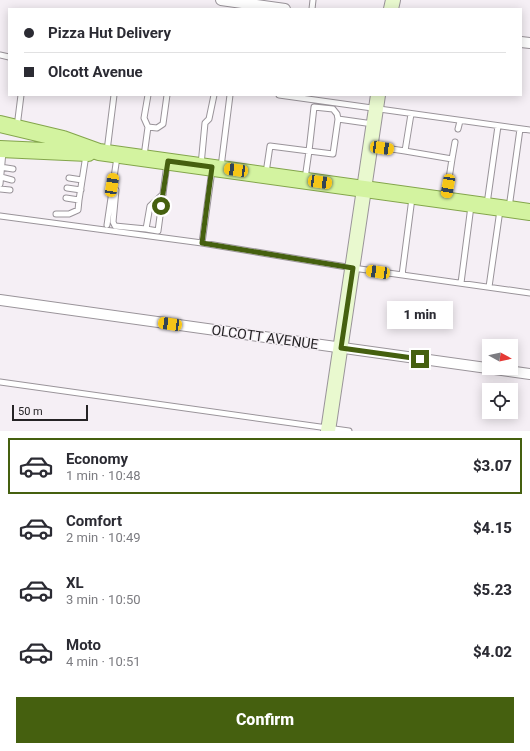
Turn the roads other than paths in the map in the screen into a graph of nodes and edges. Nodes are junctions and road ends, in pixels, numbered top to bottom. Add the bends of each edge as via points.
1 (221, 0) edge
2 (278, 8) edge
3 (21, 96) edge
4 (114, 96) edge
5 (148, 96) edge
6 (167, 96) edge
7 (214, 96) edge
8 (230, 96) edge
9 (293, 96) edge
10 (377, 102) edge
11 (411, 114) junction
12 (338, 119) junction
13 (460, 121) junction
14 (0, 124) edge
15 (374, 124) junction
16 (331, 125) dead end
17 (337, 126) junction
18 (498, 126) junction
19 (148, 127) junction
20 (16, 128) junction
21 (458, 129) dead end
22 (520, 129) junction
23 (530, 130) edge
24 (455, 142) dead end
25 (371, 146) junction
26 (6, 149) edge
27 (309, 151) junction
28 (405, 151) junction
29 (102, 153) junction
30 (144, 157) junction
31 (452, 159) junction
32 (168, 161) junction
33 (1, 167) edge
34 (211, 167) junction
35 (13, 169) dead end
36 (266, 175) junction
37 (1, 177) edge
38 (69, 178) dead end
39 (12, 180) dead end
40 (82, 180) junction
41 (304, 180) junction
42 (0, 184) edge
43 (112, 185) junction
44 (0, 188) edge
45 (68, 188) dead end
46 (365, 189) junction
47 (10, 190) dead end
48 (81, 190) junction
49 (163, 194) junction
50 (413, 195) junction
51 (66, 198) dead end
52 (79, 200) junction
53 (445, 200) junction
54 (492, 206) junction
55 (530, 212) edge
56 (56, 214) dead end
57 (0, 216) edge
58 (107, 225) dead end
59 (146, 229) junction
60 (202, 243) junction
61 (353, 268) junction
62 (402, 275) junction
63 (461, 283) junction
64 (489, 287) junction
65 (530, 293) edge
66 (0, 300) edge
67 (341, 348) junction
68 (530, 374) edge
69 (0, 382) edge
70 (328, 430) edge
71 (349, 431) edge

1 - 2 street
3 - 20 lane
4 - 29 lane
5 - 19 lane via 144,118
6 - 19 lane via 163,124 157,128
7 - 34 lane via 209,119 205,123
8 - 34 lane
9 - 10 lane
10 - 11 lane
10 - 15 street
11 - 13 lane
11 - 28 lane
12 - 15 lane
12 - 17 lane
12 - 27 lane via 338,114 333,109 314,107 315,123
13 - 18 lane
13 - 21 lane
14 - 20 main road
15 - 25 street
16 - 17 lane
17 - 27 lane via 332,137 333,154
18 - 22 lane
18 - 54 lane
19 - 30 lane
20 - 26 main road
20 - 29 main road via 63,139
22 - 23 lane
22 - 54 lane
24 - 31 lane
25 - 28 lane
25 - 46 street
26 - 29 main road
26 - 33 lane
27 - 36 lane via 270,146
27 - 41 lane
28 - 31 lane
29 - 30 main road
29 - 40 lane
29 - 43 lane
30 - 32 main road
31 - 53 lane
32 - 34 main road
32 - 49 lane
33 - 35 lane
33 - 37 lane
34 - 36 main road
34 - 60 lane
36 - 41 main road
37 - 39 lane
37 - 42 lane
38 - 40 lane
40 - 48 lane
41 - 46 main road
43 - 58 lane
43 - 59 lane via 116,190 113,222 115,226
44 - 47 lane
45 - 48 lane
46 - 50 main road
46 - 61 street
48 - 52 lane
49 - 59 lane via 150,206
49 - 59 lane via 158,230
50 - 53 main road
50 - 62 lane
51 - 52 lane
52 - 56 lane via 78,210 69,214
53 - 54 main road
54 - 55 main road
54 - 63 lane
54 - 64 lane
57 - 60 lane
60 - 61 lane
61 - 62 lane
61 - 67 street
62 - 63 lane
63 - 64 lane
64 - 65 lane
66 - 67 street, OLCOTT AVENUE
67 - 68 street, OLCOTT AVENUE
67 - 70 street
69 - 70 lane
70 - 71 lane

